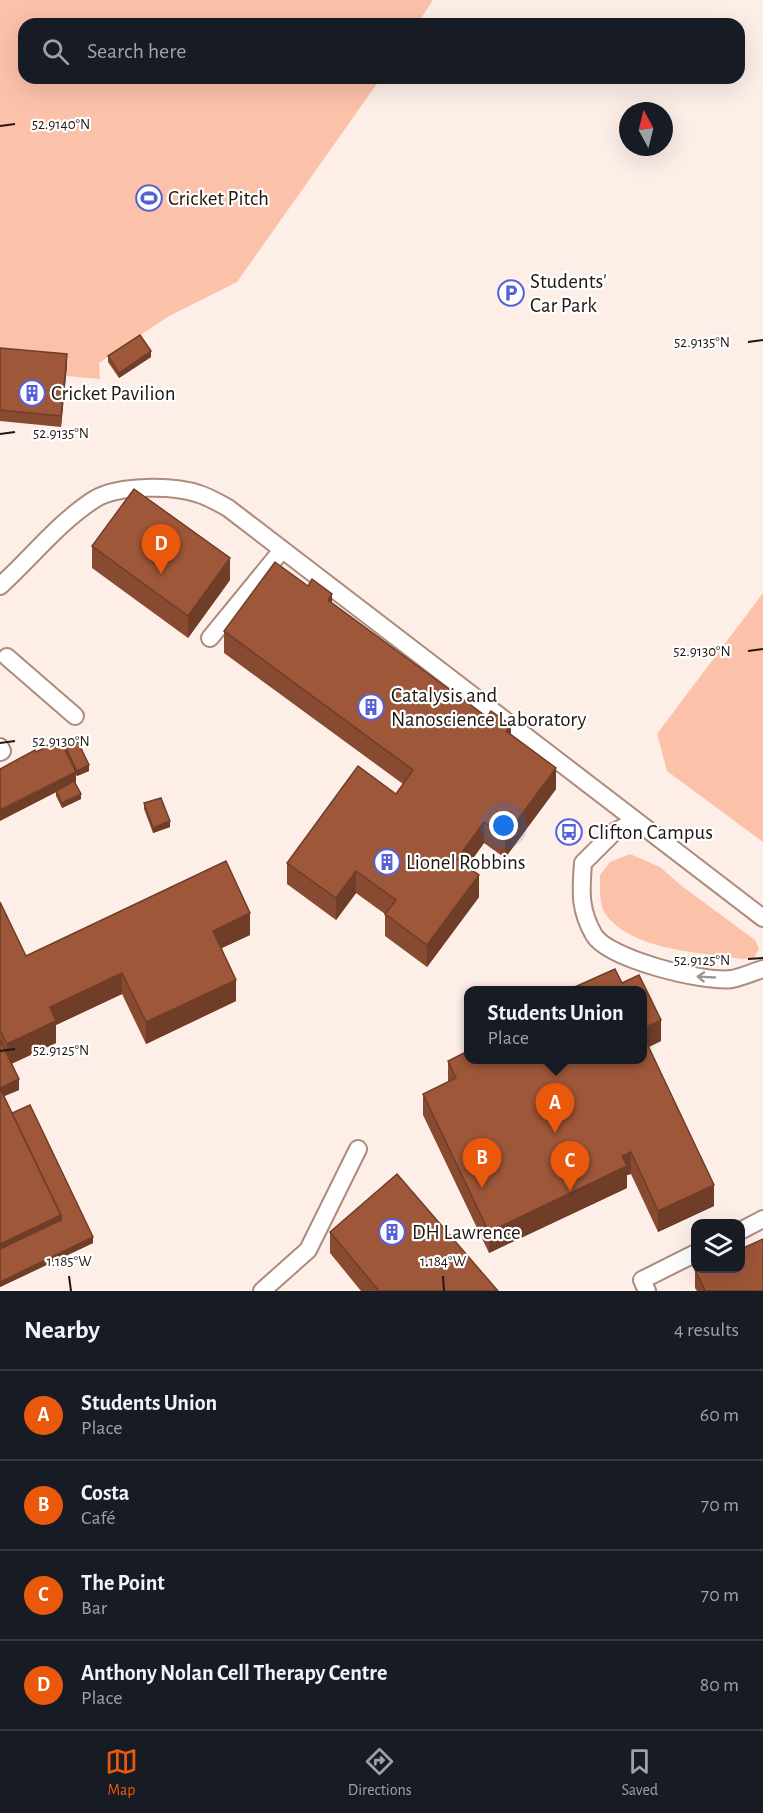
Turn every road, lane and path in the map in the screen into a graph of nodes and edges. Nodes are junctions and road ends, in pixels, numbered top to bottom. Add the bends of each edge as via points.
1 (282, 550) junction
2 (0, 586) edge
3 (210, 638) dead end
4 (7, 657) dead end
5 (75, 716) dead end
6 (0, 747) edge
7 (0, 752) edge
8 (636, 821) junction
9 (763, 918) edge
10 (763, 969) edge
11 (358, 1149) dead end
12 (763, 1220) edge
13 (745, 1229) edge
14 (691, 1256) edge
15 (262, 1291) edge
16 (647, 1291) edge

1 - 2 lane via 228,508 198,494 173,489 127,490 97,497
1 - 3 lane
1 - 8 lane
4 - 5 lane
6 - 7 lane
8 - 9 lane
10 -> 8 lane via 732,979 692,977 622,955 595,937 580,902 583,863 614,832
11 - 15 lane via 308,1250
12 - 13 lane
14 - 16 lane via 642,1280

